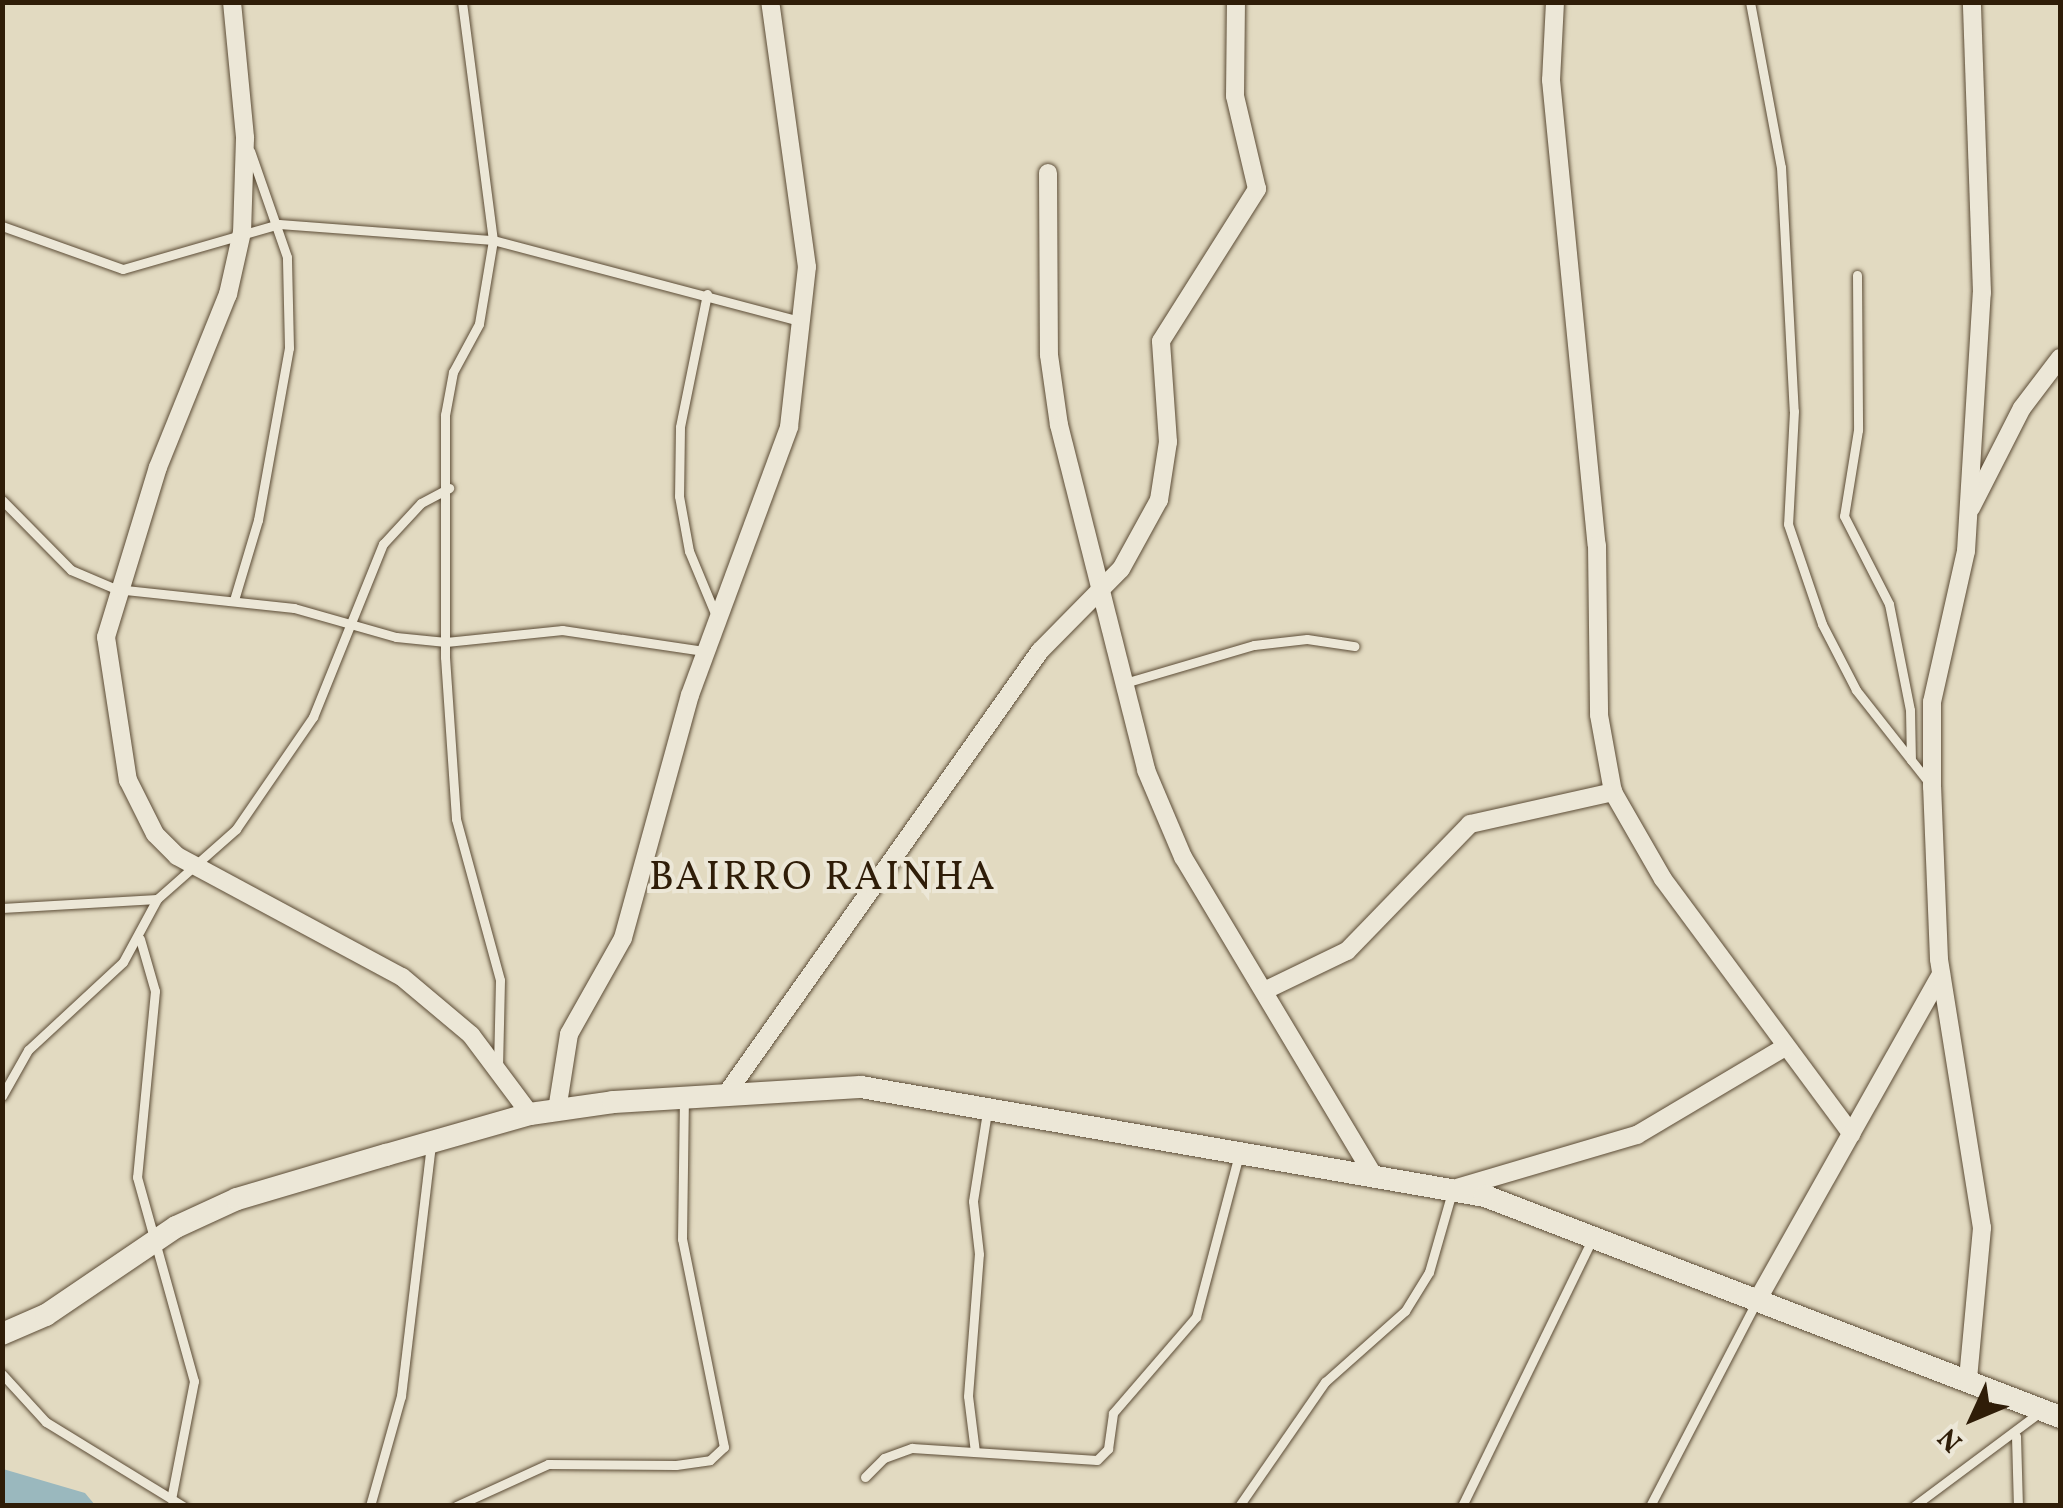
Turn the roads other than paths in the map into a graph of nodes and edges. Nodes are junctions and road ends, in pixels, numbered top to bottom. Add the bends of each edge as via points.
1 (232, 2) edge
2 (462, 2) edge
3 (770, 2) edge
4 (1236, 2) edge
5 (1555, 2) edge
6 (1750, 2) edge
7 (1972, 2) edge
8 (245, 138) junction
9 (1048, 173) dead end
10 (279, 224) junction
11 (2, 226) edge
12 (242, 232) junction
13 (493, 240) junction
14 (1857, 275) dead end
15 (707, 294) junction
16 (803, 322) junction
17 (2060, 358) edge
18 (449, 488) junction
19 (2, 500) edge
20 (1968, 513) junction
21 (116, 589) junction
22 (1100, 594) junction
23 (234, 600) junction
24 (719, 623) junction
25 (352, 625) junction
26 (446, 642) junction
27 (1354, 646) dead end
28 (708, 652) junction
29 (1128, 682) junction
30 (1911, 762) junction
31 (1932, 786) junction
32 (1613, 792) junction
33 (197, 870) junction
34 (157, 899) junction
35 (2, 908) edge
36 (140, 939) junction
37 (1942, 974) junction
38 (1266, 990) junction
39 (1784, 1048) junction
40 (498, 1067) junction
41 (727, 1093) junction
42 (2, 1096) edge
43 (684, 1097) junction
44 (988, 1108) junction
45 (557, 1110) junction
46 (530, 1114) junction
47 (1852, 1134) junction
48 (431, 1142) junction
49 (1239, 1154) junction
50 (1372, 1173) junction
51 (1453, 1190) junction
52 (1596, 1233) junction
53 (151, 1243) junction
54 (1758, 1298) junction
55 (2, 1334) edge
56 (2, 1374) edge
57 (1968, 1379) junction
58 (2052, 1413) edge
59 (2016, 1436) junction
60 (975, 1452) junction
61 (865, 1477) dead end
62 (171, 1499) junction
63 (183, 1506) edge
64 (370, 1506) edge
65 (456, 1506) edge
66 (1238, 1506) edge
67 (1462, 1506) edge
68 (1650, 1506) edge
69 (1914, 1506) edge
70 (2018, 1506) edge

1 - 8 street
2 - 13 lane
3 - 16 street via 800,178
4 - 22 street via 1235,96 1256,189 1168,320 1159,358 1166,474 1142,533
5 - 32 street via 1551,80 1597,545 1599,715
6 - 30 lane via 1781,167 1794,412 1788,524 1848,674
7 - 20 street via 1982,293
8 - 10 lane
8 - 12 street
9 - 22 street via 1049,355 1071,494
10 - 12 lane
10 - 13 lane
10 - 23 lane via 290,293 283,402
11 - 12 lane via 123,269
12 - 21 street via 228,294
13 - 15 lane
13 - 18 lane via 479,324 454,372 445,414
14 - 30 lane via 1860,390 1844,516 1889,604 1910,710
15 - 16 lane
15 - 24 lane via 680,427 678,496 689,551
16 - 24 street via 789,428
17 - 20 street via 2022,408
18 - 25 lane via 421,503 384,544
18 - 26 lane
19 - 21 lane via 71,570
20 - 31 street via 1932,702
21 - 23 lane
21 - 33 street via 107,668 128,780 155,834
22 - 29 street
22 - 41 street via 1062,622 1029,666
23 - 25 lane
24 - 28 street
25 - 26 lane
25 - 33 lane via 313,717
26 - 28 lane via 562,630
26 - 40 lane via 456,819 500,980
27 - 29 lane via 1307,639 1254,645
28 - 45 street via 623,938 568,1034
29 - 38 street via 1163,818
30 - 31 lane
31 - 37 street
32 - 38 street via 1470,824 1347,951
32 - 39 street via 1663,879
33 - 34 lane
33 - 40 street via 402,977
34 - 35 lane
34 - 36 lane
36 - 42 lane via 104,983 28,1050
36 - 53 lane via 155,992 136,1156
37 - 47 street
37 - 57 street via 1982,1228
38 - 50 street
39 - 47 street
39 - 51 street via 1637,1134
40 - 46 street
41 - 43 street
41 - 44 street via 860,1087
43 - 45 street
43 - 65 lane via 682,1239 724,1447 710,1460 676,1465 548,1464
44 - 49 street
44 - 60 lane via 973,1202 979,1254 968,1396
45 - 46 street
46 - 48 street
47 - 54 street
48 - 53 street via 237,1200
48 - 64 lane via 401,1396
49 - 50 street
49 - 60 lane via 1196,1317 1113,1412 1108,1449 1081,1463
50 - 51 street
51 - 52 street
51 - 66 lane via 1429,1272 1406,1311 1325,1382
52 - 54 street
52 - 67 lane
53 - 55 street via 46,1315
53 - 62 lane via 194,1381
54 - 57 street
54 - 68 lane
56 - 62 lane via 46,1422
57 - 58 street
58 - 59 lane
59 - 69 lane
59 - 70 lane
60 - 61 lane via 912,1448 884,1458
62 - 63 lane

